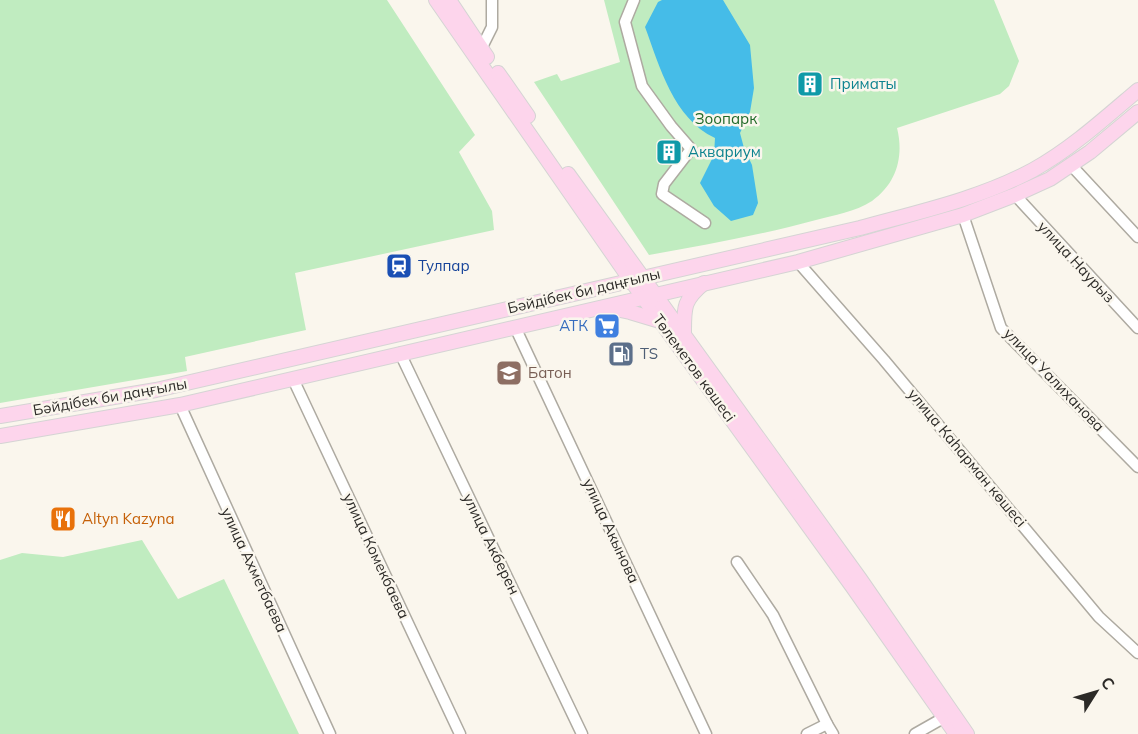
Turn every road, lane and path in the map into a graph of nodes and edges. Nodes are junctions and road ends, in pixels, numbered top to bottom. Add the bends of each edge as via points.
1 (436, 0) edge
2 (449, 0) edge
3 (492, 0) edge
4 (634, 0) edge
5 (481, 49) junction
6 (1138, 90) edge
7 (1138, 112) edge
8 (1070, 164) junction
9 (1015, 195) junction
10 (963, 215) junction
11 (705, 223) dead end
12 (1138, 237) edge
13 (798, 262) junction
14 (637, 278) junction
15 (704, 283) junction
16 (649, 295) junction
17 (601, 307) junction
18 (661, 322) junction
19 (444, 323) junction
20 (515, 327) junction
21 (1138, 328) edge
22 (684, 334) junction
23 (450, 342) junction
24 (400, 353) junction
25 (293, 378) junction
26 (180, 405) junction
27 (0, 416) edge
28 (0, 436) edge
29 (1138, 467) edge
30 (737, 562) dead end
31 (1138, 653) edge
32 (945, 717) junction
33 (830, 729) edge
34 (330, 734) edge
35 (460, 734) edge
36 (582, 734) edge
37 (706, 734) edge
38 (807, 734) edge
39 (915, 734) edge
40 (956, 734) edge
41 (967, 734) edge

1 - 14 main road, Төлеметов көшесі
2 - 5 main road, Төлеметов көшесі
3 - 5 street via 492,27
4 - 11 street via 625,22 642,86 692,149 664,184 662,194
5 - 14 main road, Төлеметов көшесі
6 - 14 main road, Бәйдібек би даңғылы via 1041,165 973,196 860,228
7 - 8 main road, Бәйдібек би даңғылы
8 - 9 main road, Бәйдібек би даңғылы via 1050,179
8 - 12 street
9 - 10 main road, Бәйдібек би даңғылы
9 - 21 street, улица Наурыз
10 - 13 main road, Бәйдібек би даңғылы
10 - 29 street, улица Уалиханова via 1001,328
13 - 15 main road, Бәйдібек би даңғылы
13 - 31 street, улица Каһарман көшесі via 1099,616
14 - 16 main road, Төлеметов көшесі
14 - 19 main road, Бәйдібек би даңғылы
15 - 16 main road, Бәйдібек би даңғылы
15 - 22 main road via 685,305
16 - 17 main road, Бәйдібек би даңғылы
16 - 18 main road, Төлеметов көшесі
16 - 22 main road, Төлеметов көшесі
17 - 18 main road
17 - 20 main road, Бәйдібек би даңғылы
18 - 32 main road, Төлеметов көшесі
19 - 23 main road
19 - 27 main road, Бәйдібек би даңғылы via 156,390
20 - 23 main road, Бәйдібек би даңғылы
20 - 37 street, улица Акынова
22 - 41 main road, Төлеметов көшесі
23 - 24 main road, Бәйдібек би даңғылы
24 - 25 main road, Бәйдібек би даңғылы
24 - 36 street, улица Акберен
25 - 26 main road, Бәйдібек би даңғылы
25 - 35 street, улица Комекбаева
26 - 28 main road, Бәйдібек би даңғылы
26 - 34 street, улица Ахметбаева
30 - 33 street via 773,615
32 - 39 street
32 - 40 main road, Төлеметов көшесі
33 - 38 street

